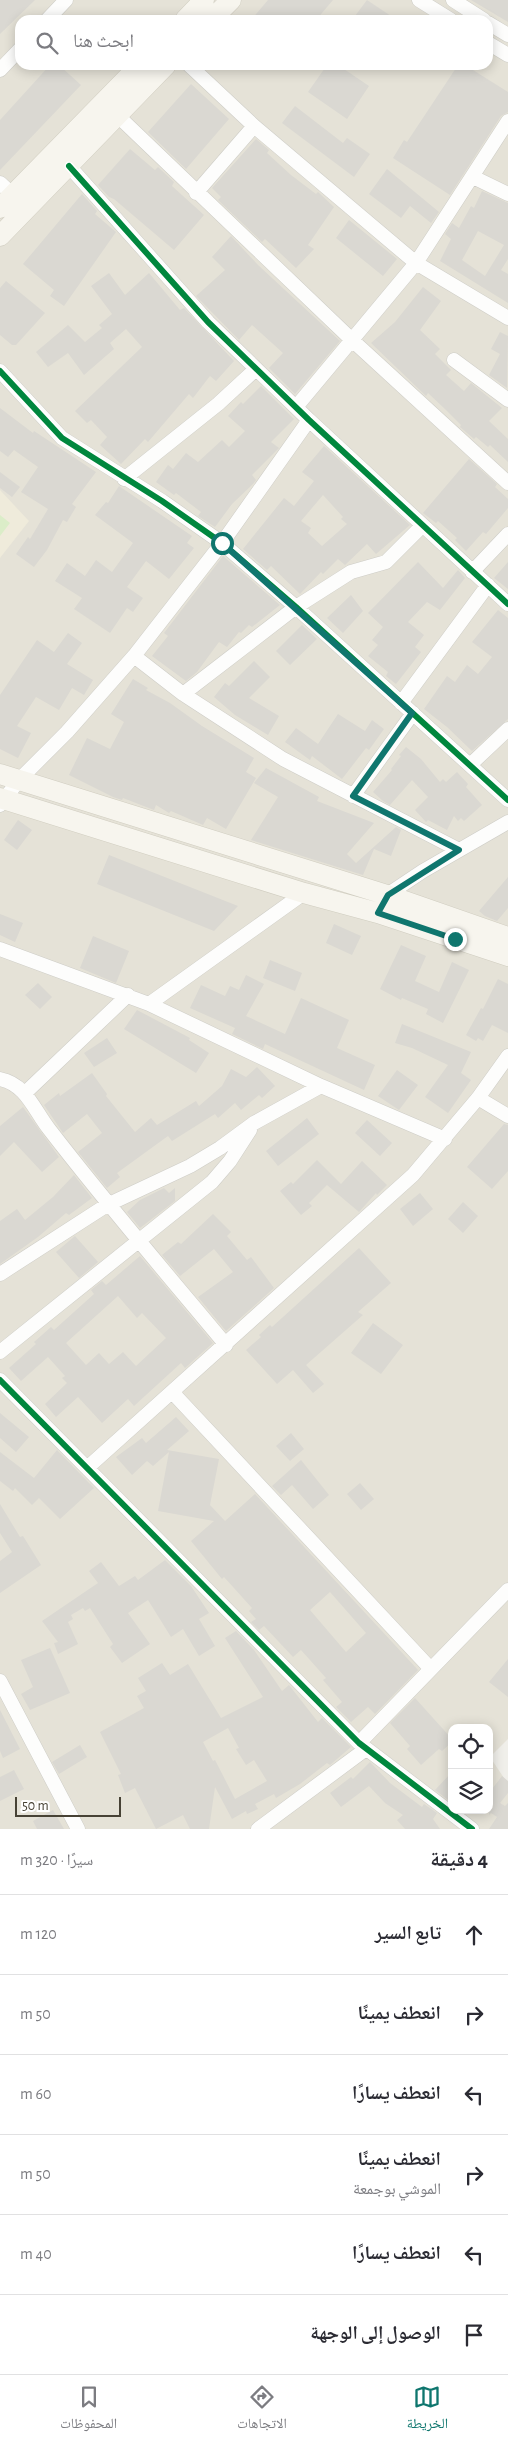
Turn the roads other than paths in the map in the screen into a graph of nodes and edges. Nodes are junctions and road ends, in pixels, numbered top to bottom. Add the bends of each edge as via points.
1 (66, 0) edge
2 (231, 0) edge
3 (419, 0) edge
4 (453, 0) edge
5 (204, 6) edge
6 (441, 6) edge
7 (52, 15) edge
8 (191, 15) edge
9 (476, 15) edge
10 (493, 26) edge
11 (508, 35) edge
12 (493, 46) edge
13 (15, 54) edge
14 (508, 55) edge
15 (0, 70) edge
16 (135, 70) edge
17 (161, 70) edge
18 (194, 70) edge
19 (118, 116) junction
20 (508, 121) edge
21 (254, 126) junction
22 (69, 166) junction
23 (473, 177) junction
24 (196, 193) junction
25 (508, 194) edge
26 (4, 195) edge
27 (0, 236) edge
28 (416, 263) junction
29 (508, 318) edge
30 (352, 340) junction
31 (454, 360) dead end
32 (256, 369) junction
33 (0, 371) edge
34 (508, 400) edge
35 (296, 407) junction
36 (309, 420) junction
37 (124, 479) junction
38 (508, 484) edge
39 (422, 526) junction
40 (508, 534) edge
41 (222, 543) junction
42 (472, 572) junction
43 (488, 585) junction
44 (508, 604) edge
45 (296, 607) junction
46 (134, 656) junction
47 (183, 694) junction
48 (401, 703) junction
49 (412, 713) junction
50 (508, 730) edge
51 (470, 765) junction
52 (0, 774) edge
53 (20, 780) junction
54 (353, 796) junction
55 (508, 800) edge
56 (1, 801) edge
57 (508, 822) edge
58 (459, 850) junction
59 (304, 893) junction
60 (383, 904) junction
61 (508, 937) edge
62 (0, 949) edge
63 (508, 956) edge
64 (128, 995) junction
65 (149, 1004) junction
66 (508, 1056) edge
67 (0, 1079) edge
68 (321, 1086) junction
69 (25, 1093) junction
70 (478, 1098) junction
71 (508, 1116) edge
72 (254, 1123) junction
73 (445, 1139) junction
74 (107, 1205) junction
75 (140, 1242) junction
76 (0, 1274) edge
77 (226, 1345) junction
78 (0, 1352) edge
79 (0, 1380) edge
80 (173, 1393) junction
81 (87, 1468) junction
82 (508, 1590) edge
83 (430, 1668) junction
84 (0, 1681) edge
85 (362, 1746) junction
86 (78, 1829) edge
87 (258, 1829) edge
88 (472, 1829) edge

1 - 7 street
2 - 5 main road
3 - 6 street
4 - 9 street
5 - 8 main road
10 - 11 street
12 - 14 street
13 - 15 street
16 - 26 main road
17 - 19 main road
18 - 21 street
19 - 22 main road
19 - 24 street
20 - 23 street
21 - 24 street
21 - 28 street
22 - 27 main road
22 - 32 street via 208,322
23 - 25 street
23 - 28 street
24 - 30 street
28 - 29 street
28 - 30 street
30 - 35 street
30 - 38 street
31 - 34 street
32 - 35 street
32 - 37 street via 218,404
33 - 37 street via 62,438
35 - 36 street
36 - 39 street
36 - 41 street
37 - 41 street
39 - 42 street
39 - 45 street via 386,562 351,572
40 - 42 street
41 - 45 street
41 - 46 street
42 - 43 street
43 - 44 street
43 - 48 street
45 - 47 street
45 - 48 street
46 - 47 street
46 - 53 street
47 - 54 street via 283,759
48 - 49 street
49 - 51 street
49 - 54 street
50 - 51 street
51 - 55 street
52 - 53 main road
53 - 56 street
53 - 60 main road
54 - 58 street
56 - 59 main road
57 - 58 street
58 - 60 street
59 - 60 main road
59 - 65 street
60 - 61 main road
60 - 63 main road
62 - 64 street
64 - 65 street
64 - 69 street
65 - 68 street
66 - 70 street
67 - 69 street via 13,1082
68 - 72 street
68 - 73 street
69 - 74 street
70 - 71 street
70 - 73 street
72 - 74 street via 190,1166
72 - 75 street via 212,1182
73 - 77 street via 413,1175
74 - 75 street
74 - 76 street
75 - 77 street
75 - 78 street
77 - 80 street
79 - 81 street
80 - 81 street
80 - 83 street
81 - 85 street
82 - 83 street
83 - 85 street
84 - 86 street
85 - 87 street
85 - 88 street

